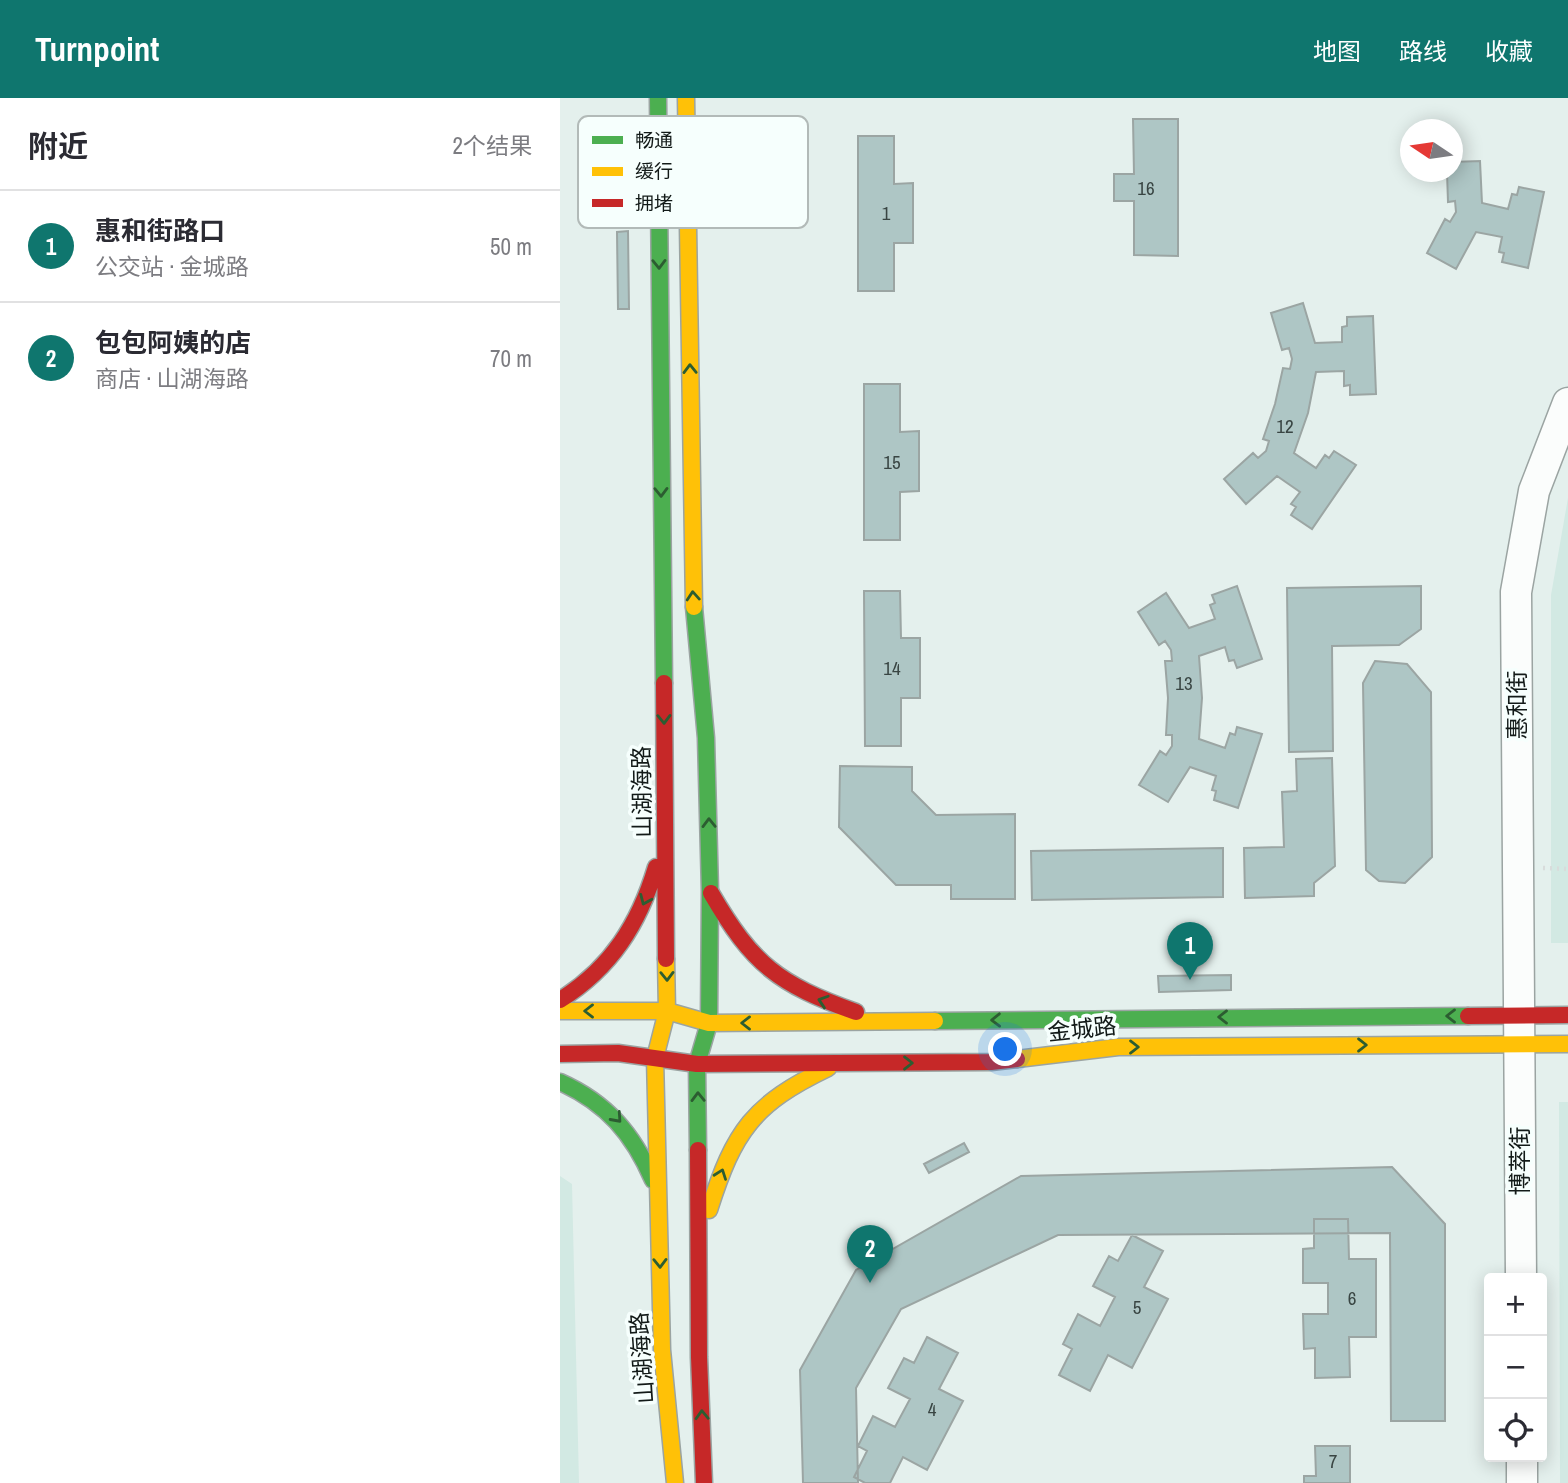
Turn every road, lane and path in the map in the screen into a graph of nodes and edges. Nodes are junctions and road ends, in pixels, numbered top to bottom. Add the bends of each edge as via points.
1 (658, 98) edge
2 (686, 98) edge
3 (658, 116) edge
4 (686, 116) edge
5 (659, 228) edge
6 (688, 228) edge
7 (1568, 403) edge
8 (665, 834) junction
9 (710, 891) junction
10 (560, 1000) edge
11 (560, 1011) edge
12 (667, 1011) junction
13 (1568, 1014) edge
14 (888, 1022) junction
15 (709, 1023) junction
16 (1519, 1030) junction
17 (1568, 1044) edge
18 (560, 1054) edge
19 (655, 1058) junction
20 (839, 1063) junction
21 (697, 1064) junction
22 (560, 1082) edge
23 (658, 1195) junction
24 (700, 1239) junction
25 (1521, 1273) edge
26 (1522, 1462) edge
27 (675, 1483) edge
28 (704, 1483) edge
29 (1522, 1483) edge

1 -> 3 street, 山湖海路
4 -> 2 street
5 -> 8 street, 山湖海路
9 -> 6 street via 706,738 692,590
7 - 16 street, 惠和街 via 1534,491 1517,592
8 -> 10 street via 647,899 622,946 609,964
8 -> 12 street, 山湖海路
14 -> 9 street via 810,997 759,965 736,937
9 - 15 street
12 -> 11 street, 金城路
12 - 15 street, 金城路
12 - 19 street, 山湖海路
13 - 16 street, 金城路
14 -> 15 street, 金城路
16 -> 14 street, 金城路
15 - 21 street
16 - 17 street, 金城路
20 -> 16 street, 金城路 via 991,1062 1118,1047
16 - 25 street, 博萃街
18 - 19 street, 金城路
19 - 21 street, 金城路
19 - 23 street, 山湖海路
20 - 21 street, 金城路
24 -> 20 street via 735,1138 758,1108 788,1085
24 -> 21 street
22 -> 23 street via 591,1095 612,1111 645,1160
23 -> 27 street, 山湖海路 via 662,1350
28 -> 24 street
26 - 29 street

